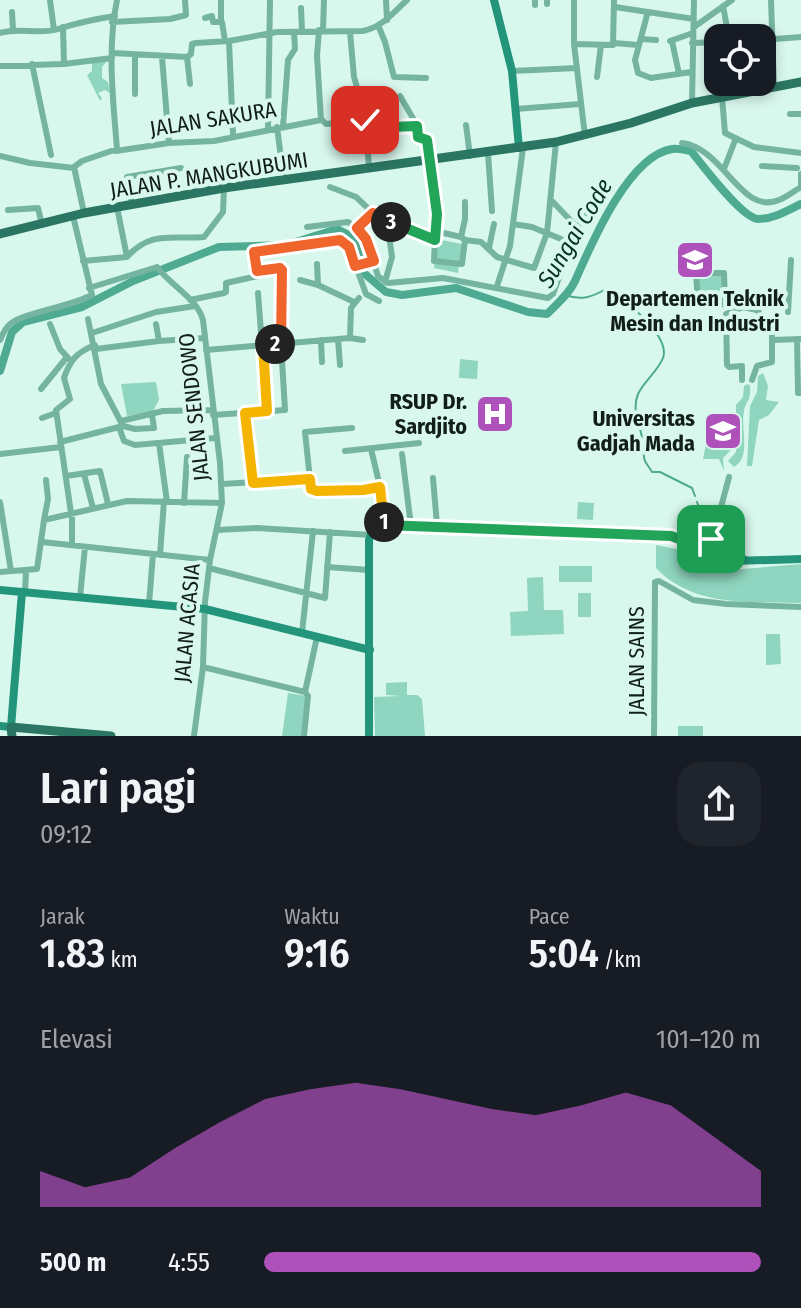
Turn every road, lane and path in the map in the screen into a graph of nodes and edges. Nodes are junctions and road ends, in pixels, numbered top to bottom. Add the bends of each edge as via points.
1 (50, 0) edge
2 (117, 0) edge
3 (185, 0) edge
4 (221, 0) edge
5 (268, 0) edge
6 (324, 0) edge
7 (386, 0) edge
8 (406, 0) edge
9 (494, 0) edge
10 (574, 0) edge
11 (694, 0) edge
12 (732, 0) edge
13 (771, 0) edge
14 (614, 4) edge
15 (723, 6) junction
16 (301, 8) dead end
17 (12, 12) dead end
18 (647, 15) dead end
19 (205, 18) dead end
20 (114, 19) junction
21 (387, 20) junction
22 (221, 21) junction
23 (726, 24) edge
24 (772, 24) edge
25 (378, 25) junction
26 (63, 27) junction
27 (694, 27) junction
28 (13, 29) junction
29 (54, 30) junction
30 (298, 31) junction
31 (321, 31) junction
32 (350, 32) junction
33 (0, 33) edge
34 (266, 34) junction
35 (801, 37) edge
36 (656, 40) dead end
37 (776, 40) edge
38 (227, 41) junction
39 (640, 42) junction
40 (614, 43) junction
41 (692, 43) junction
42 (704, 43) edge
43 (574, 44) junction
44 (601, 45) junction
45 (135, 55) junction
46 (112, 56) junction
47 (162, 57) junction
48 (187, 57) junction
49 (32, 64) junction
50 (64, 64) junction
51 (0, 66) edge
52 (577, 68) junction
53 (512, 71) junction
54 (691, 72) junction
55 (679, 74) junction
56 (597, 77) dead end
57 (426, 78) dead end
58 (801, 82) edge
59 (190, 84) dead end
60 (776, 87) edge
61 (135, 94) dead end
62 (400, 96) dead end
63 (727, 96) joint
64 (692, 103) junction
65 (580, 104) junction
66 (516, 109) junction
67 (790, 114) dead end
68 (801, 114) edge
69 (321, 119) junction
70 (366, 124) junction
71 (466, 125) dead end
72 (415, 126) junction
73 (280, 127) junction
74 (268, 129) junction
75 (233, 134) dead end
76 (585, 136) junction
77 (736, 138) junction
78 (556, 142) junction
79 (169, 143) junction
80 (682, 143) dead end
81 (521, 148) junction
82 (116, 151) junction
83 (488, 153) junction
84 (801, 153) edge
85 (51, 155) dead end
86 (0, 156) edge
87 (470, 156) junction
88 (429, 159) junction
89 (762, 166) dead end
90 (369, 167) junction
91 (74, 168) junction
92 (181, 168) dead end
93 (724, 169) junction
94 (799, 171) edge
95 (284, 181) junction
96 (607, 184) dead end
97 (330, 187) dead end
98 (224, 188) junction
99 (552, 201) junction
100 (465, 202) dead end
101 (132, 204) junction
102 (117, 207) junction
103 (8, 210) dead end
104 (492, 211) dead end
105 (84, 213) junction
106 (373, 213) junction
107 (73, 216) junction
108 (392, 223) junction
109 (494, 224) dead end
110 (513, 224) junction
111 (42, 225) junction
112 (307, 227) dead end
113 (357, 228) junction
114 (576, 230) junction
115 (435, 231) junction
116 (547, 233) junction
117 (0, 234) edge
118 (463, 238) junction
119 (561, 239) dead end
120 (435, 240) junction
121 (489, 248) junction
122 (127, 257) junction
123 (506, 260) junction
124 (791, 260) dead end
125 (83, 261) junction
126 (372, 261) junction
127 (317, 264) dead end
128 (356, 266) junction
129 (257, 271) junction
130 (300, 280) dead end
131 (385, 282) junction
132 (318, 285) junction
133 (497, 286) junction
134 (89, 288) junction
135 (258, 293) dead end
136 (190, 300) junction
137 (379, 301) dead end
138 (195, 306) junction
139 (739, 308) junction
140 (788, 312) dead end
141 (88, 319) dead end
142 (50, 324) dead end
143 (156, 324) dead end
144 (92, 333) junction
145 (205, 338) junction
146 (350, 338) junction
147 (338, 339) junction
148 (799, 339) edge
149 (0, 340) edge
150 (321, 340) junction
151 (363, 340) dead end
152 (772, 340) junction
153 (159, 341) junction
154 (281, 343) junction
155 (263, 346) junction
156 (95, 347) junction
157 (206, 350) junction
158 (69, 359) junction
159 (322, 362) dead end
160 (340, 365) dead end
161 (742, 380) dead end
162 (752, 380) dead end
163 (67, 388) junction
164 (41, 389) dead end
165 (58, 391) dead end
166 (801, 393) edge
167 (267, 411) junction
168 (56, 413) junction
169 (213, 413) junction
170 (245, 413) junction
171 (152, 415) junction
172 (42, 418) dead end
173 (121, 425) junction
174 (352, 428) dead end
175 (216, 438) junction
176 (159, 443) junction
177 (419, 443) dead end
178 (60, 445) junction
179 (371, 449) junction
180 (345, 451) dead end
181 (0, 454) edge
182 (402, 454) dead end
183 (187, 457) dead end
184 (84, 474) junction
185 (66, 476) junction
186 (729, 477) dead end
187 (433, 478) dead end
188 (310, 479) junction
189 (46, 480) dead end
190 (253, 483) junction
191 (222, 484) junction
192 (380, 487) junction
193 (0, 502) edge
194 (166, 502) junction
195 (184, 503) junction
196 (108, 504) junction
197 (218, 504) junction
198 (93, 508) junction
199 (72, 513) junction
200 (44, 520) junction
201 (384, 525) junction
202 (437, 525) junction
203 (411, 526) junction
204 (422, 526) junction
205 (464, 528) junction
206 (217, 530) junction
207 (313, 531) junction
208 (330, 532) junction
209 (371, 535) junction
210 (42, 542) junction
211 (712, 542) junction
212 (72, 544) junction
213 (85, 547) junction
214 (156, 554) junction
215 (801, 561) edge
216 (209, 564) junction
217 (327, 567) junction
218 (369, 570) junction
219 (11, 571) junction
220 (26, 571) junction
221 (0, 572) edge
222 (0, 590) edge
223 (24, 592) junction
224 (307, 593) junction
225 (80, 597) junction
226 (149, 604) junction
227 (801, 607) edge
228 (205, 609) junction
229 (302, 633) junction
230 (317, 637) junction
231 (369, 650) junction
232 (203, 667) junction
233 (305, 692) junction
234 (8, 729) edge
235 (98, 735) edge
236 (111, 736) edge
237 (194, 736) edge
238 (304, 736) edge
239 (370, 736) edge
240 (654, 736) edge

1 - 29 street
2 - 20 street
3 - 20 street via 186,15
4 - 22 street
5 - 34 street
6 - 31 street
7 - 21 street
8 - 21 street
9 - 53 street
10 - 43 street
11 - 27 street
12 - 15 street
13 - 24 street
14 - 27 street
14 - 40 street
15 - 23 street
15 - 27 street
16 - 30 street
17 - 28 street
18 - 39 street
19 - 22 street
20 - 26 street
20 - 46 street
21 - 25 street
22 - 38 street
25 - 32 street
25 - 57 street via 394,77
26 - 29 street
26 - 50 street
27 - 41 street
27 - 55 street via 671,41
28 - 29 street
28 - 33 street
30 - 31 street
30 - 34 street
30 - 73 street via 288,60
31 - 32 street
31 - 69 street
32 - 70 street
34 - 38 street
34 - 74 street
35 - 37 street
36 - 39 street
38 - 48 street via 194,43
38 - 75 street
39 - 40 street
39 - 55 street via 635,65 640,75
40 - 44 street
41 - 42 street
41 - 54 street
43 - 44 street
43 - 52 street
44 - 56 street
45 - 46 street
45 - 47 street
45 - 61 street
46 - 50 street
46 - 82 street
47 - 48 street
47 - 79 street
48 - 59 street
49 - 50 street
49 - 51 street
49 - 85 street
52 - 53 street
52 - 65 street
53 - 66 street
54 - 55 street
54 - 64 street
58 - 60 main road, JALAN P. MANGKUBUMI
62 - 72 street
63 - 64 main road, JALAN P. MANGKUBUMI
63 - 77 street via 725,133
64 - 76 main road, JALAN P. MANGKUBUMI
65 - 66 street
65 - 76 street
66 - 81 street
67 - 68 street
69 - 70 street, JALAN SAKURA via 326,124
69 - 73 street, JALAN SAKURA
70 - 72 street, JALAN SAKURA
70 - 90 street
71 - 87 street
72 - 88 street via 418,137 426,138
73 - 74 street, JALAN SAKURA
73 - 95 street
74 - 79 street, JALAN SAKURA via 214,141
76 - 78 main road, JALAN P. MANGKUBUMI
77 - 84 street via 758,148
77 - 93 street
78 - 81 main road, JALAN P. MANGKUBUMI
78 - 99 street
79 - 82 street, JALAN SAKURA
80 - 93 street via 705,150
81 - 83 main road, JALAN P. MANGKUBUMI
81 - 110 street
82 - 91 street, JALAN SAKURA
83 - 87 main road, JALAN P. MANGKUBUMI
83 - 104 street
86 - 91 street
87 - 88 main road, JALAN P. MANGKUBUMI
88 - 90 main road, JALAN P. MANGKUBUMI
88 - 115 street
89 - 94 street
90 - 95 main road, JALAN P. MANGKUBUMI
91 - 105 street
92 - 101 street via 127,177
93 - 94 street via 745,194 770,202 801,187
95 - 98 main road, JALAN P. MANGKUBUMI
96 - 114 street
97 - 106 street via 356,197
98 - 101 main road, JALAN P. MANGKUBUMI
98 - 122 street via 224,211 204,237 161,236
99 - 114 street
99 - 116 street
100 - 118 street
101 - 102 main road, JALAN P. MANGKUBUMI
102 - 105 main road, JALAN P. MANGKUBUMI
102 - 122 street
103 - 111 street via 38,208
105 - 107 main road, JALAN P. MANGKUBUMI
106 - 108 street
106 - 113 street
107 - 111 main road, JALAN P. MANGKUBUMI
107 - 125 street
108 - 120 street
108 - 131 street via 392,257
109 - 121 street
110 - 116 street
110 - 123 street
111 - 117 main road, JALAN P. MANGKUBUMI
112 - 113 street via 348,222
113 - 126 street
114 - 133 street via 551,297
115 - 118 street
115 - 120 street
116 - 119 street
116 - 123 street via 533,269
118 - 120 street via 462,264 434,261
118 - 121 street
121 - 123 street
122 - 125 street
123 - 133 street
124 - 140 street
125 - 134 street
126 - 128 street
126 - 131 street
127 - 132 street
128 - 129 street via 347,244 335,240 255,251
128 - 137 street via 366,294
129 - 136 street via 258,276 226,283 224,293
129 - 154 street via 282,270
130 - 132 street
131 - 133 street via 443,278
132 - 146 street via 356,300
134 - 136 street, JALAN SENDOWO via 157,267
134 - 149 street via 92,295 79,302 16,320
135 - 155 street
136 - 138 street, JALAN SENDOWO
138 - 144 street via 143,315
138 - 145 street, JALAN SENDOWO
139 - 139 street via 698,303 696,273 722,272 724,298
139 - 152 street via 757,310 772,330
139 - 161 street via 726,314 727,365 742,366
141 - 144 street
142 - 158 street
143 - 153 street
144 - 156 street
145 - 153 street
145 - 157 street, JALAN SENDOWO
146 - 147 street
146 - 151 street
147 - 150 street
147 - 160 street
148 - 152 street
148 - 166 street
150 - 154 street
150 - 159 street
152 - 162 street via 772,362 757,366
153 - 156 street
154 - 155 street
154 - 167 street via 285,410
155 - 157 street
155 - 167 street
156 - 158 street
156 - 173 street via 101,384
157 - 169 street, JALAN SENDOWO
158 - 163 street
158 - 164 street
163 - 165 street
163 - 168 street via 70,399
167 - 170 street
168 - 172 street
168 - 178 street
169 - 170 street
169 - 171 street
169 - 175 street, JALAN SENDOWO
170 - 190 street
171 - 173 street
171 - 173 street via 154,428
173 - 176 street via 127,444
173 - 178 street
174 - 188 street via 305,432
175 - 176 street
175 - 191 street, JALAN SENDOWO
176 - 194 street
177 - 179 street
178 - 181 street
178 - 185 street
179 - 180 street
179 - 192 street
182 - 203 street
183 - 195 street
184 - 185 street
184 - 196 street via 100,471
184 - 198 street
185 - 199 street
186 - 211 street
187 - 202 street
188 - 190 street
188 - 192 street via 314,491
189 - 200 street
190 - 191 street
191 - 197 street, JALAN SENDOWO
192 - 201 street
193 - 219 street
194 - 195 street
194 - 196 street
194 - 214 street
195 - 197 street
196 - 198 street
197 - 206 street, JALAN ACASIA
198 - 199 street
199 - 200 street
199 - 212 street
200 - 210 street
201 - 203 street
201 - 209 street
202 - 204 street
202 - 205 street
203 - 204 street
204 - 205 street
205 - 211 street
206 - 207 street
206 - 216 street, JALAN ACASIA
207 - 208 street
207 - 224 street
208 - 209 street
208 - 217 street
209 - 218 street
210 - 212 street
210 - 220 street via 38,567
211 - 215 street via 733,561
212 - 213 street
213 - 214 street
213 - 225 street
214 - 216 street
214 - 226 street
216 - 224 street
216 - 228 street, JALAN ACASIA
217 - 218 street
217 - 224 street via 325,598
218 - 231 street
219 - 220 street
219 - 221 street
220 - 223 street
222 - 223 street
223 - 225 street
223 - 234 street
224 - 229 street
225 - 226 street
226 - 228 street
227 - 240 street, JALAN SAINS via 693,600 657,584
228 - 229 street
228 - 232 street, JALAN ACASIA
229 - 230 street
230 - 231 street
230 - 233 street
231 - 239 street
232 - 233 street
232 - 237 street, JALAN ACASIA
233 - 238 street
234 - 235 main road
235 - 236 main road

